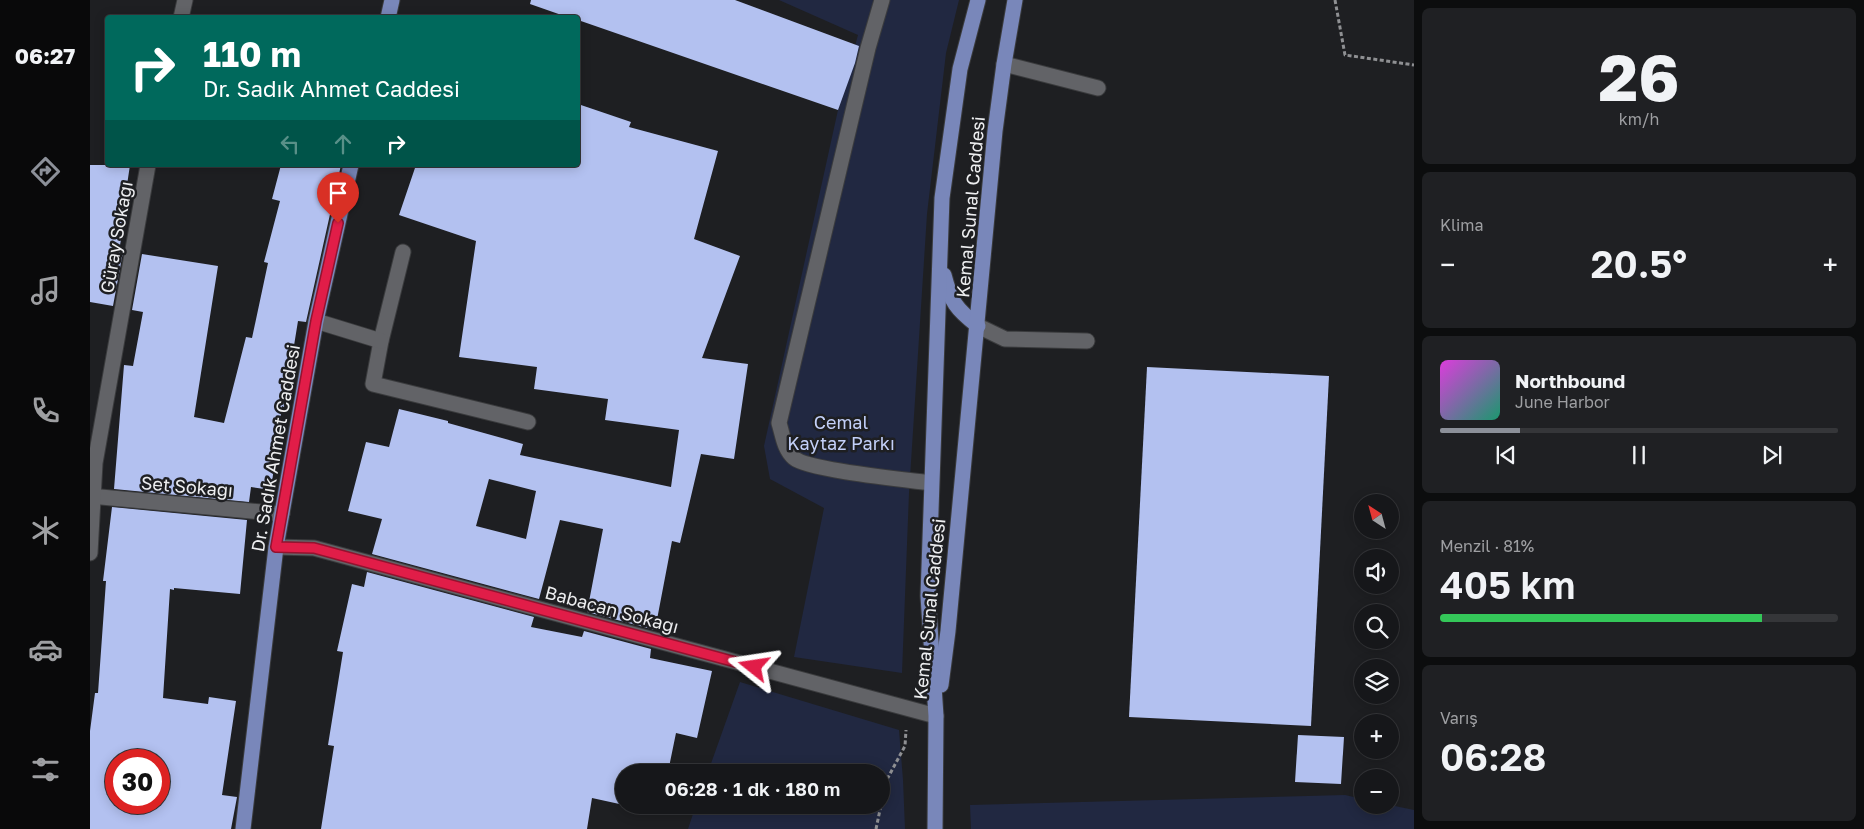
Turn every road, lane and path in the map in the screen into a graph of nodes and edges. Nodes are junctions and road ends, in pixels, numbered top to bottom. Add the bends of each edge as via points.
1 (185, 0) edge
2 (392, 0) edge
3 (882, 0) edge
4 (978, 0) edge
5 (1014, 0) edge
6 (1335, 0) edge
7 (182, 15) edge
8 (389, 15) edge
9 (1004, 64) junction
10 (1414, 65) edge
11 (1098, 88) dead end
12 (148, 167) edge
13 (351, 167) edge
14 (403, 252) dead end
15 (941, 262) junction
16 (316, 321) junction
17 (978, 326) junction
18 (381, 341) junction
19 (1087, 341) dead end
20 (528, 422) dead end
21 (931, 483) junction
22 (92, 496) edge
23 (282, 514) junction
24 (276, 547) junction
25 (90, 553) edge
26 (908, 708) junction
27 (936, 716) junction
28 (890, 774) edge
29 (879, 814) edge
30 (243, 829) edge
31 (876, 829) edge
32 (935, 829) edge

1 - 7 street
2 - 8 main road
3 - 21 street via 780,423 787,451 796,460 829,469
4 - 15 main road, Kemal Sunal Caddesi via 957,87 942,198
5 - 9 main road, Kemal Sunal Caddesi
6 - 10 path via 1345,55
9 - 11 street
9 - 17 main road, Kemal Sunal Caddesi
12 - 22 street, Güray Sokağı via 95,463
13 - 16 main road, Dr. Sadık Ahmet Caddesi
14 - 18 street
15 - 17 main road via 950,296 962,313
15 - 21 main road, Kemal Sunal Caddesi
16 - 18 street
16 - 23 main road, Dr. Sadık Ahmet Caddesi
17 - 19 street via 1005,339
17 - 27 main road, Kemal Sunal Caddesi via 948,631
18 - 20 street via 373,384
21 - 27 main road, Kemal Sunal Caddesi via 928,596
22 - 23 street, Set Sokağı
22 - 25 street, Güray Sokağı
23 - 24 main road, Dr. Sadık Ahmet Caddesi
24 - 26 street, Babacan Sokağı via 314,548
24 - 30 main road, Dr. Sadık Ahmet Caddesi
26 - 27 street, Babacan Sokağı
26 - 28 path via 905,746
27 - 32 main road
29 - 31 path

